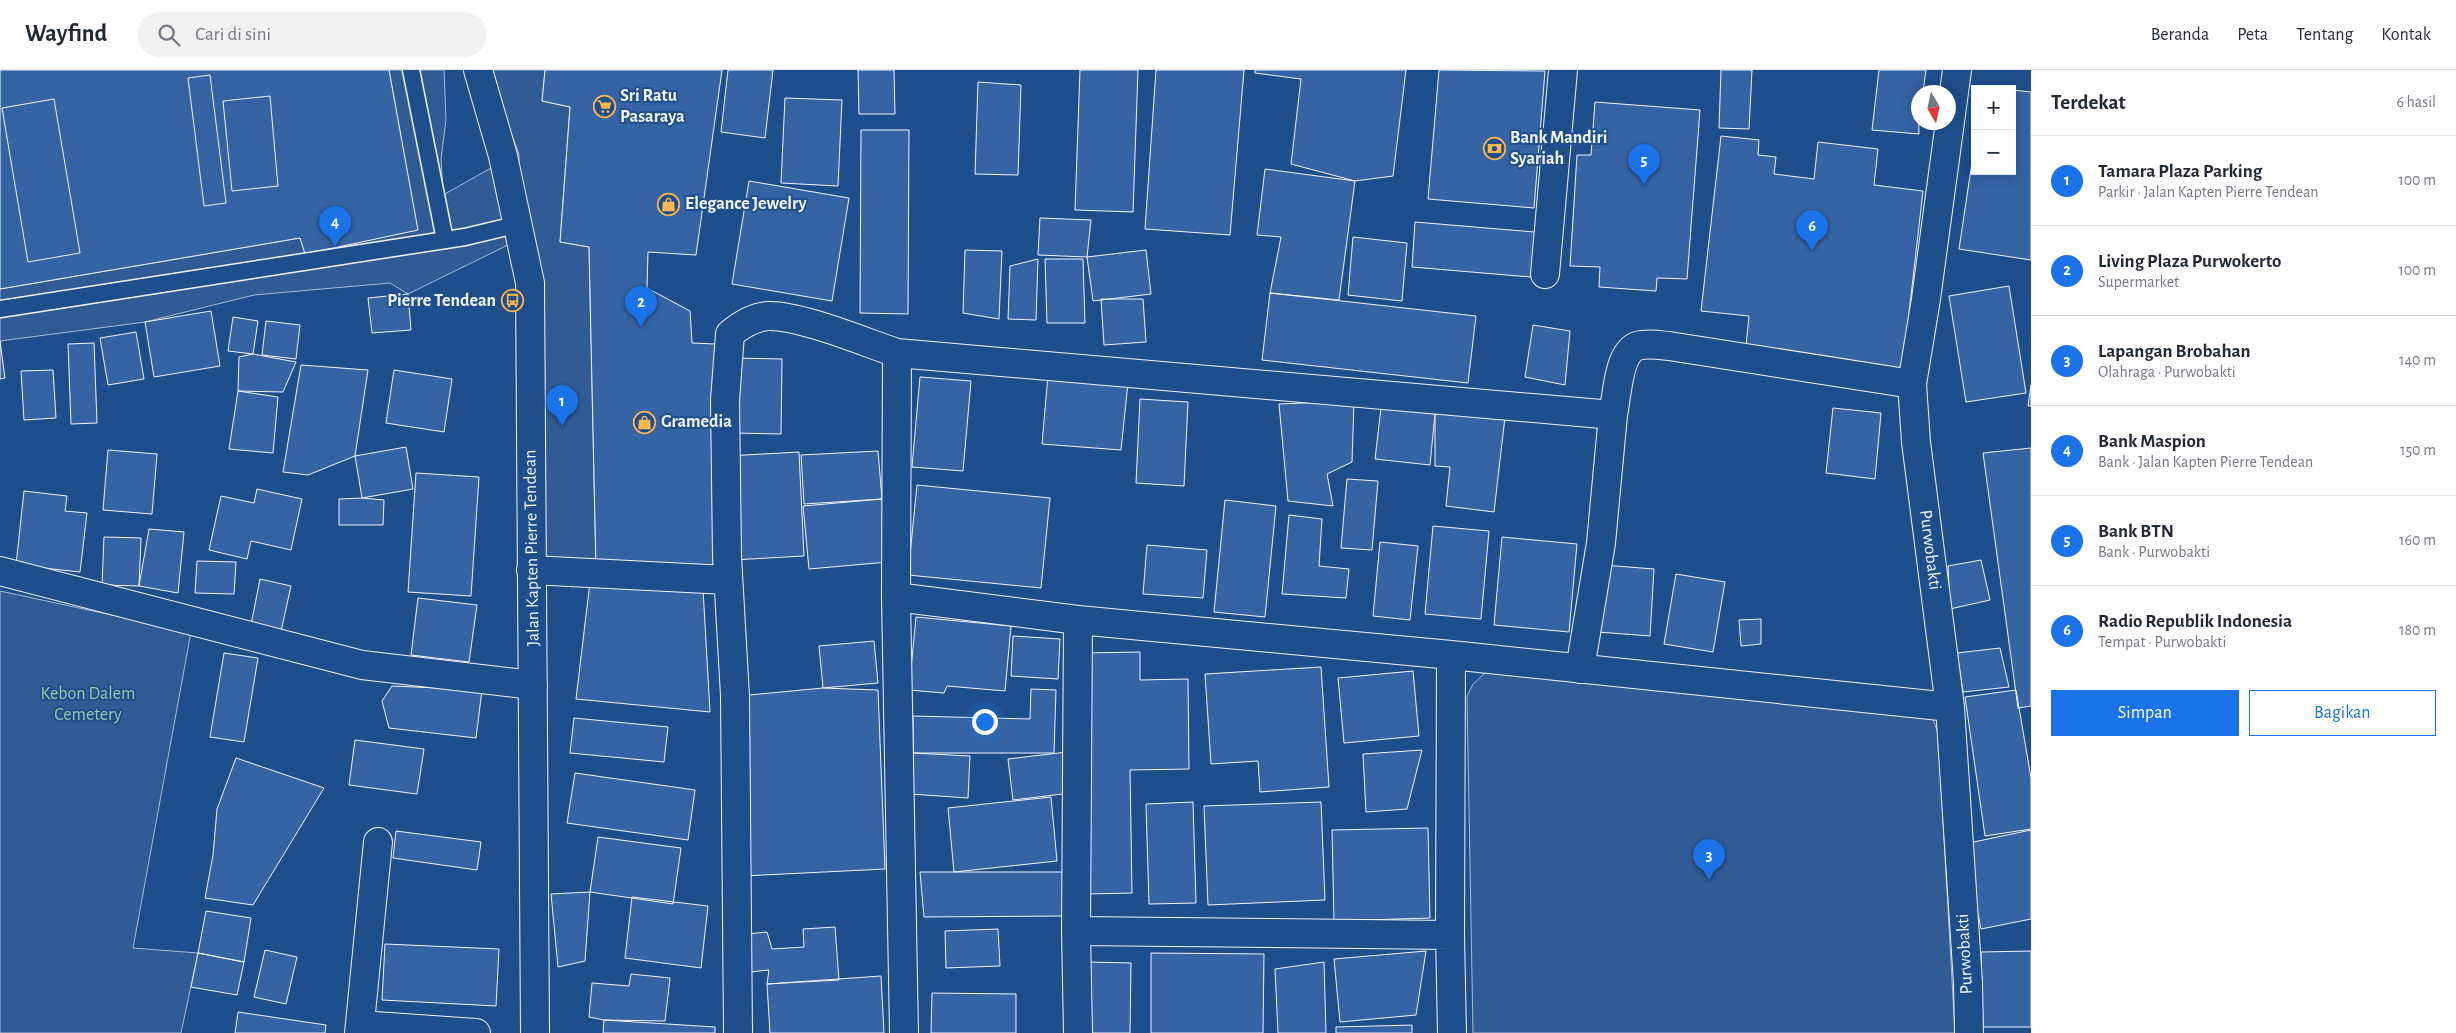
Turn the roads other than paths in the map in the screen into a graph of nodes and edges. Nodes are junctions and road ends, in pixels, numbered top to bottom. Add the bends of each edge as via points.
1 (411, 70) edge
2 (478, 70) edge
3 (1563, 70) edge
4 (1957, 70) edge
5 (519, 224) junction
6 (445, 240) junction
7 (1545, 274) dead end
8 (0, 309) edge
9 (897, 353) junction
10 (1912, 384) junction
11 (1614, 415) junction
12 (531, 570) junction
13 (0, 571) edge
14 (728, 580) junction
15 (896, 598) junction
16 (1078, 620) junction
17 (1451, 655) junction
18 (1580, 669) junction
19 (533, 685) junction
20 (1950, 707) junction
21 (378, 842) dead end
22 (1076, 930) junction
23 (1450, 935) junction
24 (359, 1029) edge
25 (476, 1033) edge
26 (535, 1033) edge
27 (738, 1033) edge
28 (904, 1033) edge
29 (1078, 1033) edge
30 (1452, 1033) edge
31 (1969, 1033) edge

1 - 6 lane
2 - 5 street, Jalan Kapten Pierre Tendean
3 - 7 street
4 - 10 street, Purwobakti
5 - 6 lane
5 - 12 street, Jalan Kapten Pierre Tendean via 530,283
6 - 8 lane
9 - 11 street
9 - 14 street via 794,319 767,316 745,322 730,334 725,400
9 - 15 street
10 - 11 street via 1645,345 1635,347 1624,357
10 - 20 street, Purwobakti via 1916,442
11 - 18 street via 1601,543
12 - 14 street
12 - 19 street, Jalan Kapten Pierre Tendean
13 - 19 street via 362,665
14 - 27 street via 735,696
15 - 16 street
15 - 28 street
16 - 17 street
16 - 22 street
17 - 18 street
17 - 23 street
18 - 20 street
19 - 26 street, Jalan Kapten Pierre Tendean
20 - 31 street, Purwobakti
21 - 24 street
22 - 23 street
22 - 29 street
23 - 30 street
24 - 25 street

